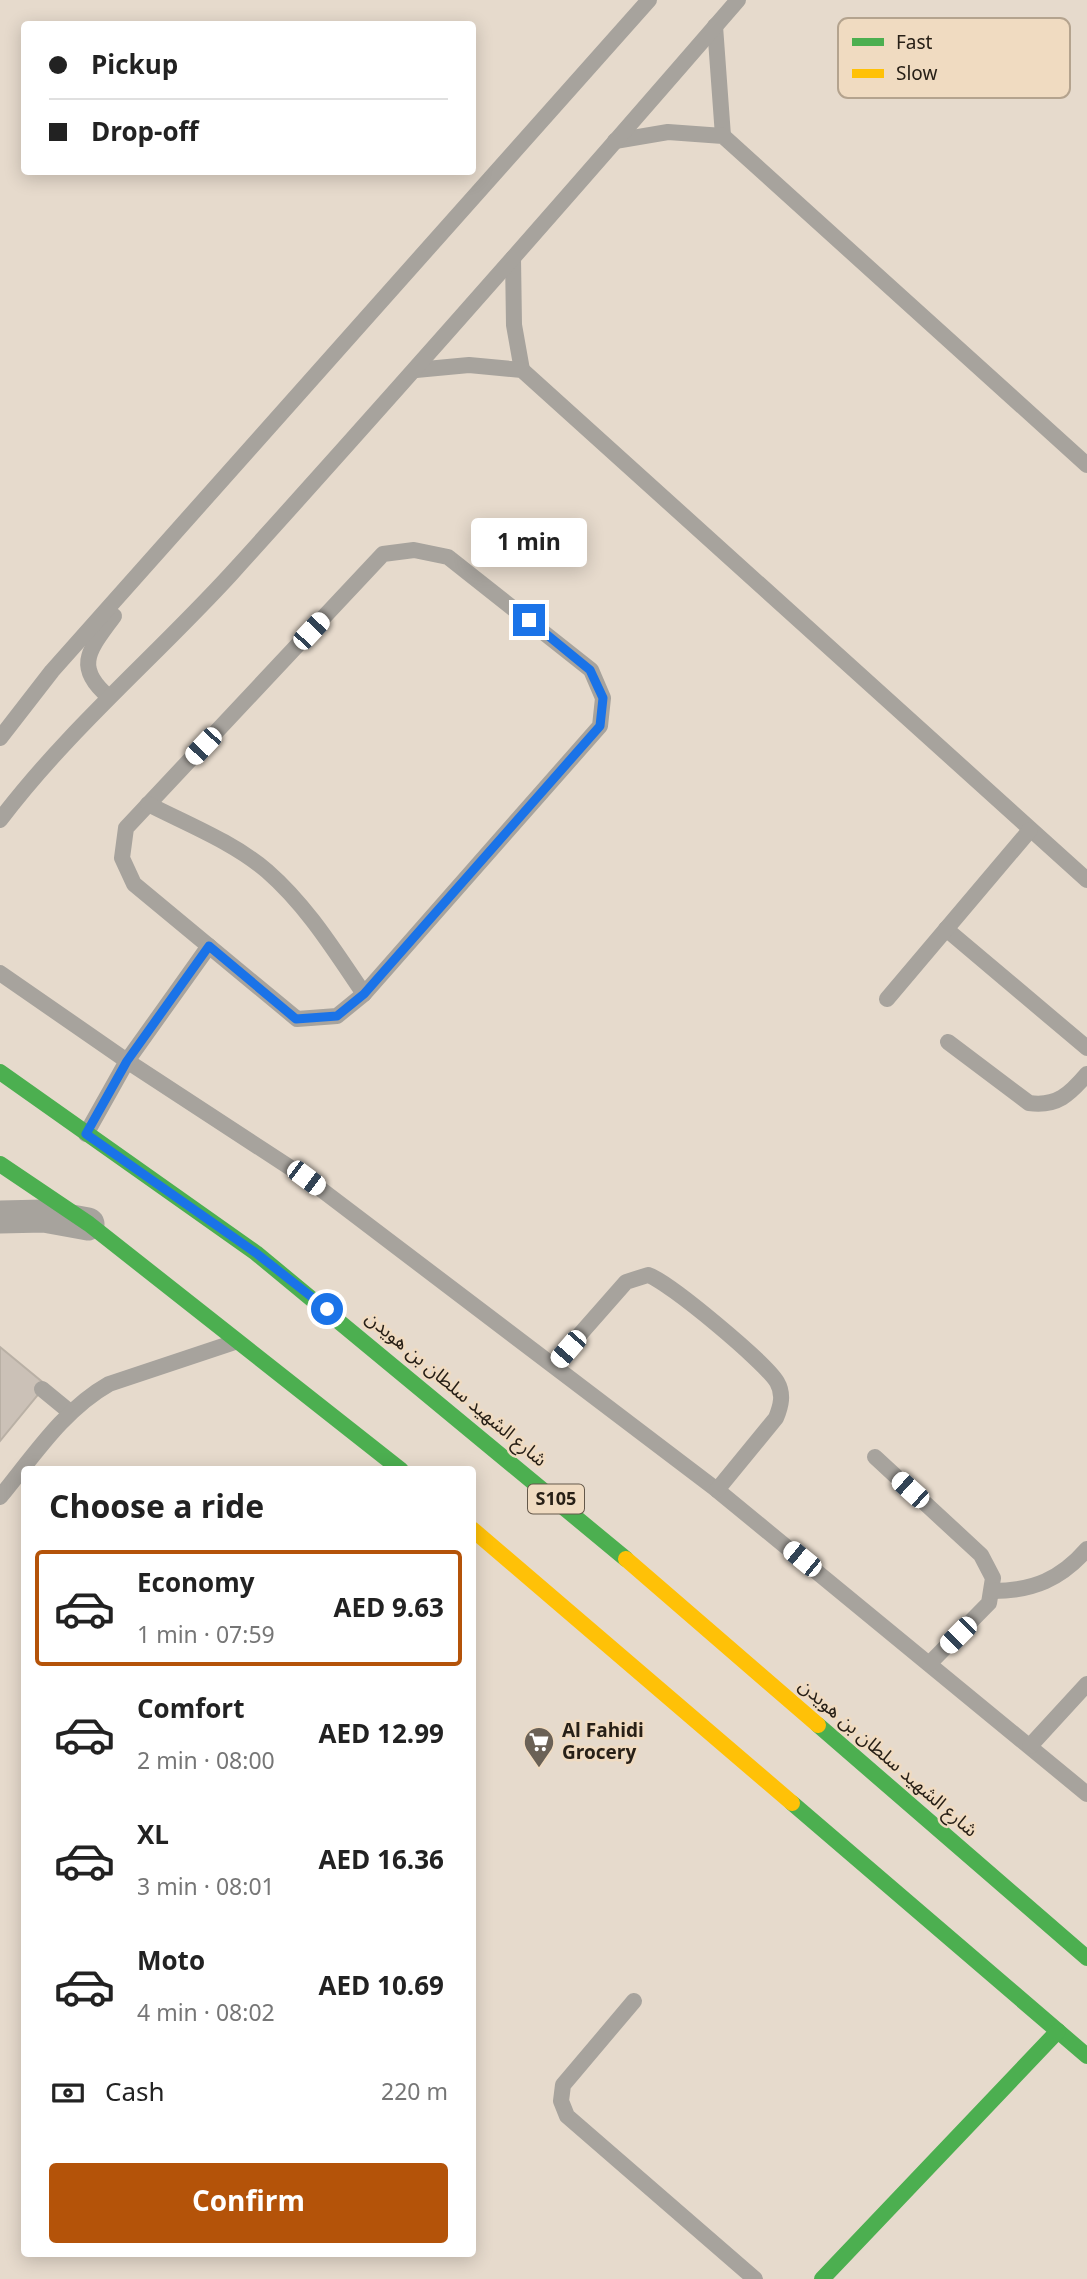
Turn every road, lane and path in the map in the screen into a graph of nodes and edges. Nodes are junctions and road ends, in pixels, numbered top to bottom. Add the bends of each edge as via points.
1 (649, 0) edge
2 (737, 0) edge
3 (715, 26) junction
4 (723, 136) junction
5 (615, 141) junction
6 (513, 258) junction
7 (416, 370) junction
8 (522, 370) junction
9 (1087, 465) edge
10 (153, 559) junction
11 (109, 697) junction
12 (0, 738) edge
13 (148, 804) junction
14 (0, 820) edge
15 (1030, 830) junction
16 (1087, 880) edge
17 (946, 929) junction
18 (209, 946) junction
19 (0, 973) edge
20 (364, 994) junction
21 (887, 999) dead end
22 (948, 1042) dead end
23 (1087, 1048) edge
24 (127, 1061) junction
25 (0, 1072) edge
26 (1087, 1074) edge
27 (86, 1134) junction
28 (0, 1164) edge
29 (0, 1217) edge
30 (89, 1224) junction
31 (237, 1342) junction
32 (553, 1365) junction
33 (42, 1390) dead end
34 (70, 1412) junction
35 (874, 1458) dead end
36 (26, 1466) edge
37 (396, 1466) edge
38 (21, 1472) edge
39 (717, 1490) junction
40 (0, 1497) edge
41 (476, 1532) edge
42 (1087, 1549) edge
43 (993, 1591) junction
44 (930, 1663) junction
45 (1087, 1684) edge
46 (1030, 1746) junction
47 (1087, 1794) edge
48 (1087, 1958) edge
49 (634, 2001) dead end
50 (1058, 2031) junction
51 (1087, 2056) edge
52 (755, 2279) edge
53 (822, 2279) edge

1 - 10 lane
2 - 3 lane
3 - 4 lane
3 - 5 lane
4 - 5 lane via 668,132
4 - 9 lane
5 - 6 lane
6 - 7 lane
6 - 8 lane via 514,325
7 - 8 lane via 469,365
7 - 11 lane via 205,602
8 - 15 lane
10 - 11 lane via 90,652 86,669
10 - 12 lane via 52,671
11 - 14 lane via 35,774
13 - 18 lane via 126,828 122,858 134,884
13 - 20 lane via 266,870 312,916
13 - 20 lane via 383,554 414,550 448,557 570,652 590,670 603,698 600,726
15 - 16 lane
15 - 17 lane
17 - 21 lane
17 - 23 lane
18 - 20 lane via 296,1019 337,1016
18 - 24 lane
19 - 24 lane
22 - 26 lane via 1029,1103 1058,1101
24 - 27 lane
24 - 32 lane via 306,1178
25 - 27 main road, شارع الشهيد سلطان بن هويدن / S105
27 - 48 main road, شارع الشهيد سلطان بن هويدن / S105 via 256,1253 344,1323 550,1493
28 - 30 main road
29 - 30 street via 44,1216
30 - 31 main road
31 - 34 lane via 109,1384
31 - 37 main road
32 - 39 lane
32 - 39 lane via 626,1282 648,1275 668,1285 767,1371 781,1392 776,1418
33 - 34 lane
34 - 36 lane
35 - 43 lane via 981,1555 993,1578
38 - 40 lane
39 - 44 lane
41 - 50 main road
42 - 43 lane via 1058,1577 1016,1591
43 - 44 lane via 989,1603
44 - 46 lane
45 - 46 lane
46 - 47 lane
49 - 52 lane via 563,2085 561,2101 567,2116
50 - 51 main road
50 - 53 main road

